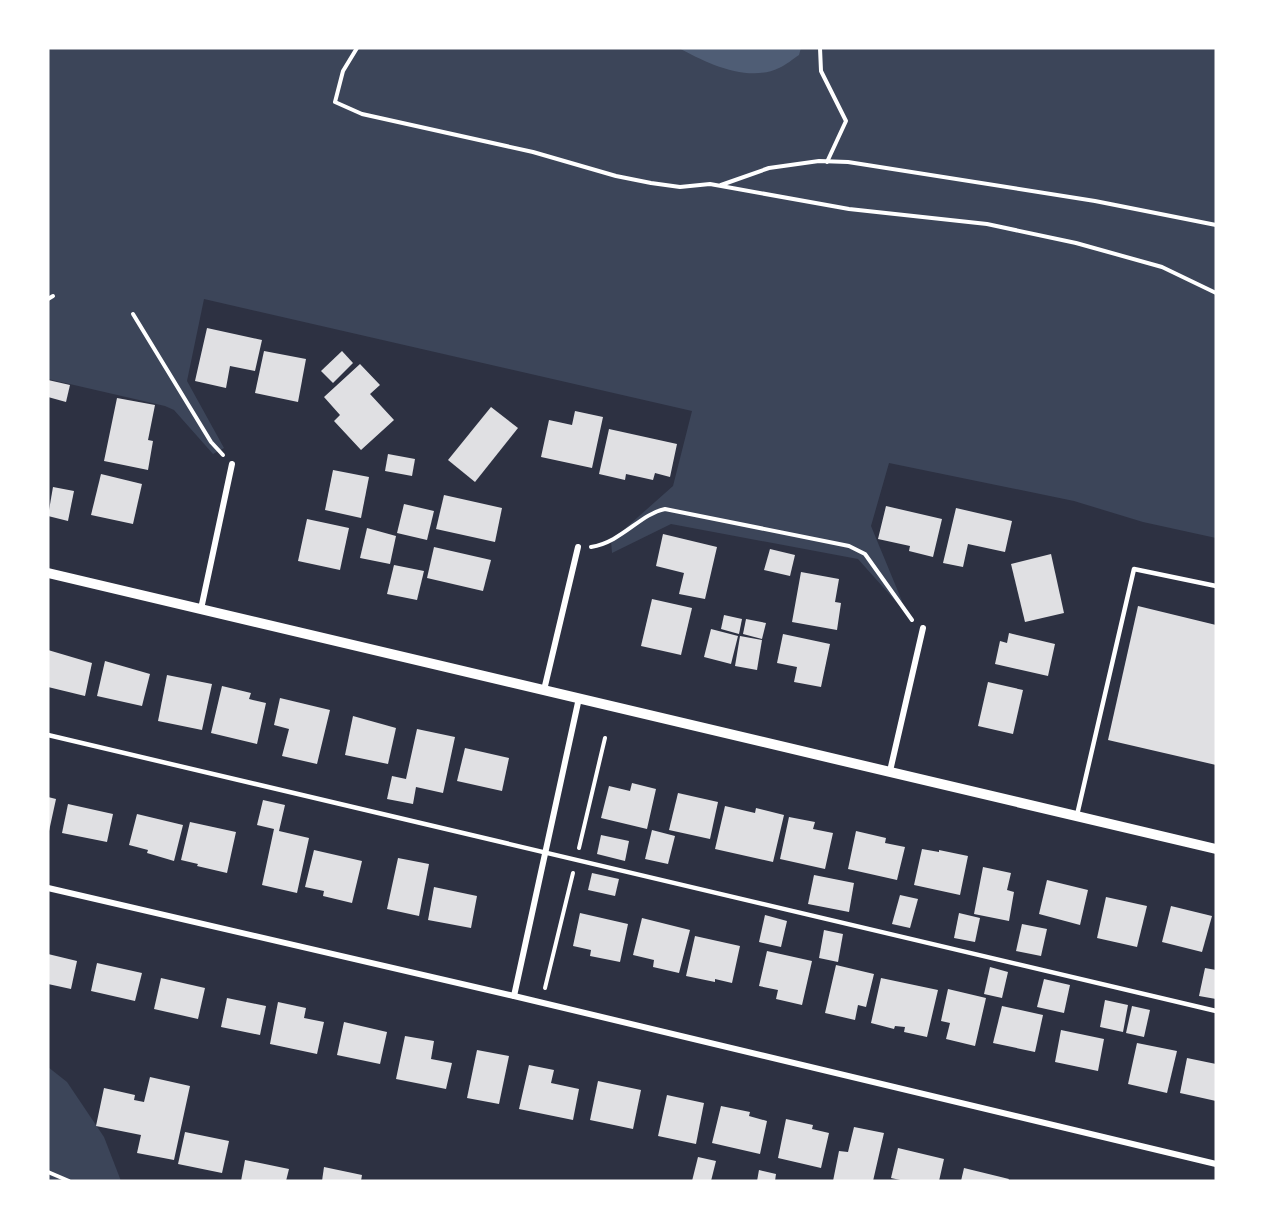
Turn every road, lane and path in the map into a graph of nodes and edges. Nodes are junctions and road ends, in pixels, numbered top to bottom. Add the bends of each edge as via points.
1 (357, 48) edge
2 (819, 48) edge
3 (827, 162) junction
4 (720, 185) junction
5 (1216, 225) edge
6 (1216, 292) edge
7 (133, 314) dead end
8 (232, 464) joint
9 (578, 547) joint
10 (48, 573) edge
11 (1216, 586) edge
12 (201, 609) junction
13 (923, 628) joint
14 (544, 690) junction
15 (579, 698) junction
16 (48, 735) edge
17 (890, 771) junction
18 (1076, 816) junction
19 (1216, 849) edge
20 (545, 852) junction
21 (48, 888) edge
22 (514, 996) junction
23 (1216, 1011) edge
24 (1216, 1164) edge
25 (48, 1172) edge
26 (69, 1181) edge

1 - 4 path via 343,71 335,102 362,114 533,152 639,181 680,187
2 - 3 path via 821,71 846,121
3 - 4 path via 769,168
3 - 5 path via 848,162 1095,201
4 - 6 path via 790,200 998,226 1162,267
7 - 8 path via 211,442
8 - 12 street
9 - 13 path via 608,542 665,509 849,546 865,554 908,616
9 - 14 street
10 - 12 street
11 - 18 lane via 1134,569
12 - 14 street
13 - 17 street
14 - 15 street
15 - 17 street
15 - 20 street
16 - 20 lane
17 - 18 street
18 - 19 street
20 - 22 street
20 - 23 lane
21 - 22 street
22 - 24 street
25 - 26 path

